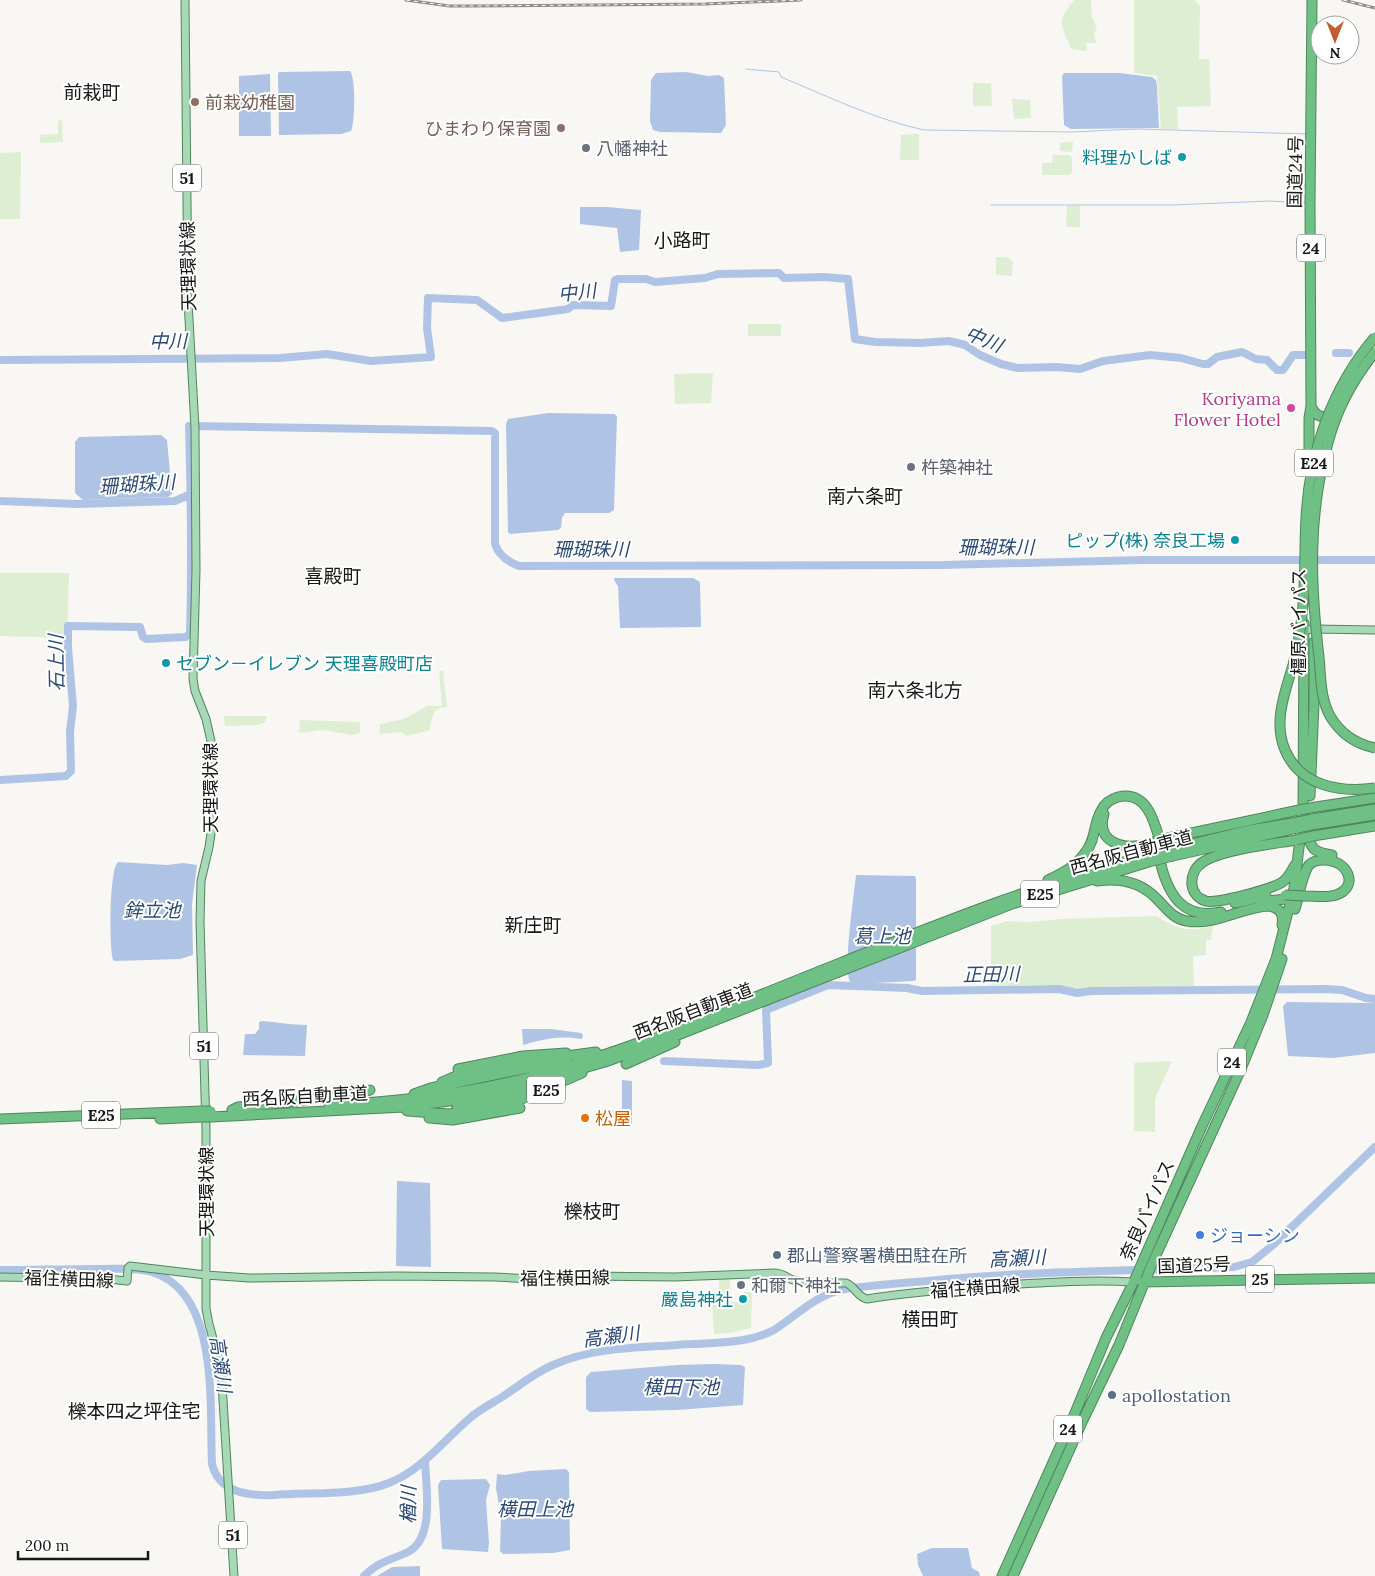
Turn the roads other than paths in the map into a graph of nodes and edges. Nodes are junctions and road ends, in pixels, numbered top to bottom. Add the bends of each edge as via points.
1 (185, 0) edge
2 (1312, 0) edge
3 (1375, 333) edge
4 (1375, 337) edge
5 (1375, 348) edge
6 (1375, 352) edge
7 (1311, 406) junction
8 (1323, 418) junction
9 (1334, 418) junction
10 (1309, 472) junction
11 (1308, 604) junction
12 (1314, 629) junction
13 (1304, 630) junction
14 (1375, 630) edge
15 (1375, 748) edge
16 (1375, 788) edge
17 (1375, 798) edge
18 (1375, 809) edge
19 (1375, 815) edge
20 (1375, 826) edge
21 (1306, 827) junction
22 (1299, 850) junction
23 (1151, 858) junction
24 (1163, 864) dead end
25 (1305, 898) junction
26 (1259, 899) junction
27 (1002, 900) junction
28 (1012, 904) junction
29 (1237, 905) junction
30 (1295, 909) junction
31 (931, 930) junction
32 (833, 969) junction
33 (1270, 976) junction
34 (741, 1010) junction
35 (616, 1050) junction
36 (626, 1064) dead end
37 (458, 1068) dead end
38 (370, 1090) dead end
39 (414, 1094) junction
40 (391, 1100) junction
41 (520, 1108) dead end
42 (377, 1109) junction
43 (232, 1110) junction
44 (206, 1114) junction
45 (0, 1119) edge
46 (0, 1125) edge
47 (206, 1275) junction
48 (0, 1277) edge
49 (1375, 1278) edge
50 (1134, 1281) junction
51 (1145, 1281) junction
52 (234, 1576) edge
53 (1002, 1576) edge
54 (1013, 1576) edge

1 - 47 main road, 天理環状線 / 51 via 186,213 195,426 193,679 211,741 212,827 201,881 200,922 206,1109
2 - 7 highway, 国道24号 / 24
3 - 8 highway, 橿原バイパス / 24 via 1348,367
4 - 11 highway, E24, bridge via 1343,381 1321,435 1307,506
5 - 9 highway, 橿原バイパス / 24 via 1348,388
6 - 11 highway, E24, bridge via 1344,400 1324,456 1314,517
7 - 8 highway
7 - 10 highway, 24
8 - 9 highway
8 - 10 highway, 橿原バイパス / 24
9 - 12 highway, 橿原バイパス / 24, bridge via 1319,474
10 - 13 highway, 橿原バイパス / 24, bridge
11 - 15 highway, bridge via 1326,707 1335,723 1349,737
11 - 16 highway, bridge via 1280,717 1284,749 1300,772 1323,786 1343,790
12 - 13 main road
12 - 14 main road
12 - 21 highway, 橿原バイパス / 24 via 1312,761
13 - 22 highway, 橿原バイパス / 24 via 1304,799
17 - 27 highway, bridge via 1299,810 1168,838 1146,844 1128,847 1110,840 1104,832 1102,822 1108,809 1123,802 1141,808 1150,824 1158,846 1154,822 1145,806 1131,797 1116,798 1106,803 1100,812 1092,842 1077,862 1057,876
18 - 21 highway, 西名阪自動車道 / E25
19 - 21 highway, 西名阪自動車道 / E25
20 - 21 highway
21 - 23 highway, 西名阪自動車道 / E25, bridge via 1250,830
21 - 25 highway via 1312,848 1346,861 1354,877 1350,890 1341,898
21 - 29 highway, bridge via 1296,840 1212,857 1197,866 1191,883 1195,894 1210,902
21 - 30 highway, 橿原バイパス / 24
22 - 26 highway via 1287,878
22 - 33 highway, 奈良バイパス / 24 via 1294,888
23 - 27 highway, 西名阪自動車道 / E25
23 - 28 highway, 西名阪自動車道 / E25
24 - 29 highway via 1173,887 1188,904 1210,908
25 - 26 highway
25 - 30 highway via 1341,892 1348,883 1346,868 1330,860 1311,863
26 - 29 highway
26 - 29 highway via 1247,897
26 - 29 highway via 1248,908
26 - 33 highway via 1279,910 1283,917
27 - 31 highway, 西名阪自動車道 / E25
28 - 29 highway via 1090,882 1114,880 1141,887 1174,916 1186,921 1200,922
28 - 31 highway, 西名阪自動車道 / E25
30 - 51 highway, 奈良バイパス / 24 via 1263,1015
31 - 32 highway, 西名阪自動車道 / E25
32 - 34 highway, 西名阪自動車道 / E25
32 - 35 highway, 西名阪自動車道 / E25
33 - 50 highway, 奈良バイパス / 24
34 - 36 highway
34 - 42 highway, 西名阪自動車道 / E25 via 605,1062 525,1088 434,1107
35 - 37 highway
35 - 39 highway, E25
35 - 39 highway, E25 via 432,1085
35 - 40 highway, 西名阪自動車道 / E25 via 496,1085
38 - 43 highway
39 - 40 highway, E25
40 - 43 highway, 西名阪自動車道 / E25
41 - 42 highway via 451,1116
42 - 44 highway, 西名阪自動車道 / E25
43 - 44 highway, 西名阪自動車道 / E25
44 - 45 highway, 西名阪自動車道 / E25
44 - 46 highway, 西名阪自動車道 / E25
47 - 48 main road, 福住横田線 via 130,1266 127,1281
47 - 50 main road, 福住横田線 via 248,1278 484,1277 568,1281 586,1276 775,1273 792,1280 850,1284 867,1299 1040,1283
47 - 52 main road, 天理環状線 / 51 via 208,1324 221,1368
49 - 51 highway, 国道25号 / 25
50 - 51 highway, 国道25号 / 25
50 - 53 highway, 奈良バイパス / 24
51 - 54 highway, 奈良バイパス / 24

